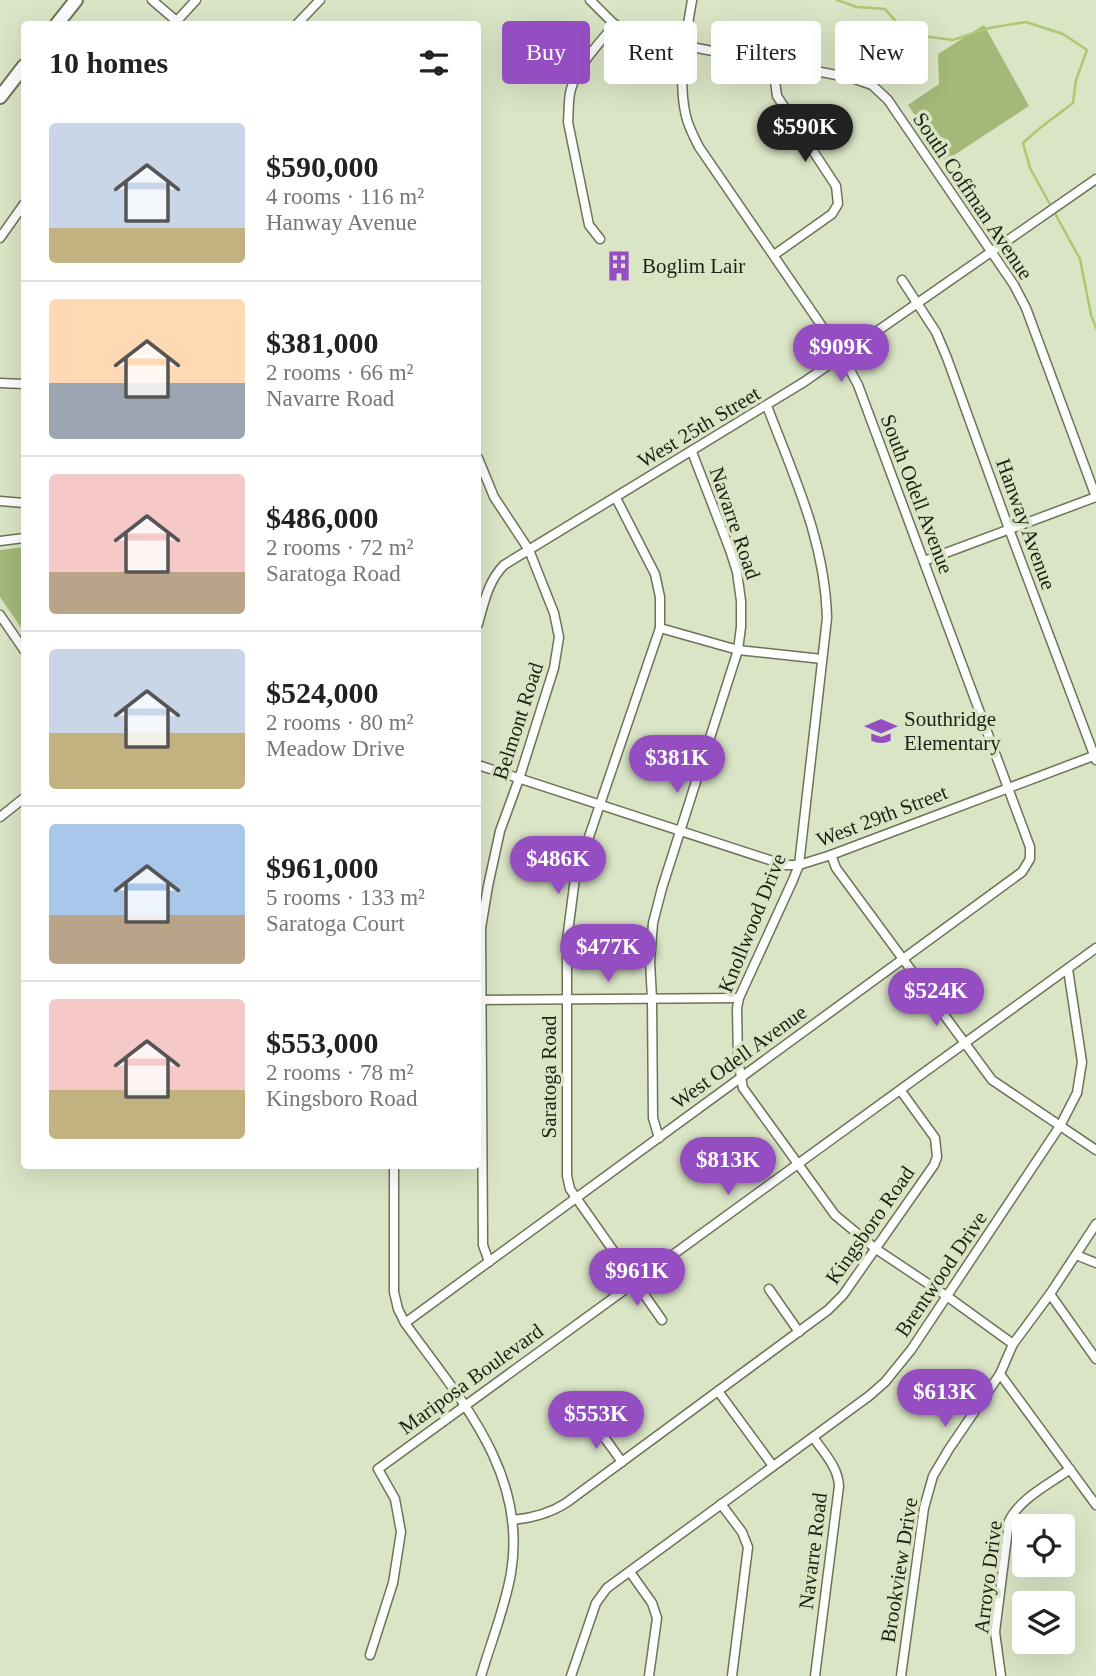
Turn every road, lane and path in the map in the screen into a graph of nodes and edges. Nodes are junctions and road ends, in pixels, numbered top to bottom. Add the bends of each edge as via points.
1 (76, 0) edge
2 (152, 0) edge
3 (196, 0) edge
4 (320, 0) edge
5 (590, 0) edge
6 (692, 0) edge
7 (59, 21) edge
8 (175, 21) edge
9 (179, 21) edge
10 (300, 21) edge
11 (612, 21) edge
12 (688, 21) edge
13 (604, 37) edge
14 (21, 70) edge
15 (821, 72) edge
16 (682, 84) edge
17 (775, 84) edge
18 (0, 97) edge
19 (1096, 179) edge
20 (21, 208) edge
21 (0, 238) edge
22 (600, 239) dead end
23 (992, 250) junction
24 (774, 255) junction
25 (902, 281) dead end
26 (918, 303) junction
27 (843, 357) junction
28 (0, 383) edge
29 (21, 384) edge
30 (767, 406) junction
31 (692, 452) junction
32 (481, 465) edge
33 (1096, 497) edge
34 (616, 498) junction
35 (0, 501) edge
36 (21, 503) edge
37 (1009, 529) junction
38 (21, 538) edge
39 (0, 541) edge
40 (529, 550) junction
41 (924, 561) junction
42 (0, 615) edge
43 (481, 615) edge
44 (660, 628) junction
45 (21, 646) edge
46 (738, 650) junction
47 (822, 659) junction
48 (1096, 757) edge
49 (481, 766) edge
50 (519, 779) junction
51 (1008, 788) junction
52 (21, 800) edge
53 (600, 804) junction
54 (0, 817) edge
55 (681, 832) junction
56 (831, 855) junction
57 (799, 865) junction
58 (481, 928) edge
59 (1096, 948) edge
60 (903, 959) junction
61 (1068, 969) junction
62 (739, 998) junction
63 (566, 999) junction
64 (652, 999) junction
65 (481, 1000) edge
66 (965, 1043) junction
67 (741, 1077) junction
68 (901, 1090) junction
69 (481, 1122) edge
70 (1060, 1126) junction
71 (659, 1138) junction
72 (1096, 1150) edge
73 (799, 1164) junction
74 (394, 1169) edge
75 (577, 1198) junction
76 (1096, 1224) edge
77 (876, 1249) junction
78 (1076, 1255) junction
79 (489, 1262) junction
80 (1096, 1263) edge
81 (635, 1280) junction
82 (769, 1289) dead end
83 (1050, 1294) junction
84 (948, 1297) junction
85 (662, 1320) dead end
86 (405, 1324) junction
87 (799, 1332) junction
88 (1013, 1344) junction
89 (1096, 1359) edge
90 (1000, 1374) junction
91 (718, 1391) junction
92 (464, 1405) junction
93 (594, 1423) dead end
94 (813, 1437) junction
95 (622, 1462) junction
96 (773, 1466) junction
97 (1070, 1469) junction
98 (721, 1504) junction
99 (1096, 1505) edge
100 (513, 1520) junction
101 (629, 1572) junction
102 (370, 1655) dead end
103 (481, 1676) edge
104 (571, 1676) edge
105 (649, 1676) edge
106 (732, 1676) edge
107 (815, 1676) edge
108 (901, 1676) edge
109 (1001, 1676) edge

1 - 7 main road
2 - 8 street
3 - 9 street
4 - 10 street
5 - 11 street, South Coffman Avenue
6 - 12 street, South Odell Avenue
13 - 22 street via 575,78 568,122 589,225
14 - 18 main road
15 - 23 street, South Coffman Avenue via 873,85 888,100
16 - 24 street, South Odell Avenue via 694,137
17 - 24 street via 777,96 836,186 838,204 832,214
19 - 23 street, West 25th Street
20 - 21 street
23 - 26 street, West 25th Street
23 - 33 street, South Coffman Avenue via 1026,308
24 - 27 street, South Odell Avenue
25 - 26 street
26 - 27 street, West 25th Street
26 - 37 street, Hanway Avenue via 947,358
27 - 30 street, West 25th Street
27 - 41 street, South Odell Avenue via 858,385
28 - 29 street
30 - 31 street, West 25th Street
30 - 47 street, Knollwood Drive via 820,553 827,606
31 - 34 street, West 25th Street
31 - 46 street, Navarre Road via 737,572 741,601
32 - 40 street, Belmont Road via 494,497
33 - 37 street
34 - 40 street, West 25th Street
34 - 44 street, Saratoga Road via 655,574
35 - 36 street
37 - 41 street
37 - 48 street, Hanway Avenue
38 - 39 street
40 - 43 street, West 25th Street via 504,565 493,578
40 - 50 street, Belmont Road via 559,638
41 - 51 street, South Odell Avenue
42 - 45 street
44 - 46 street
44 - 53 street, Saratoga Road
46 - 47 street
46 - 55 street, Navarre Road
47 - 57 street, Knollwood Drive
48 - 51 street, West 29th Street
49 - 50 street, West 29th Street
50 - 53 street, West 29th Street
50 - 58 street, Belmont Road via 500,831
51 - 56 street, West 29th Street
51 - 60 street, West Odell Avenue via 1030,847 1030,859 1022,872
52 - 54 street
53 - 55 street, West 29th Street
53 - 63 street, Saratoga Road via 575,877
55 - 57 street, West 29th Street via 785,865
55 - 64 street, Navarre Road via 653,923
56 - 57 street, West 29th Street
56 - 60 street
57 - 62 street, Knollwood Drive
59 - 61 street, Mariposa Boulevard
60 - 66 street
60 - 67 street, West Odell Avenue
61 - 66 street, Mariposa Boulevard
61 - 70 street, Brentwood Drive via 1082,1062 1077,1093
62 - 64 street
62 - 67 street, Knollwood Drive
63 - 64 street
63 - 65 street
63 - 75 street, Saratoga Road via 567,1176 569,1189
64 - 71 street, Navarre Road via 653,1118
66 - 68 street, Mariposa Boulevard
66 - 70 street via 992,1080
67 - 71 street, West Odell Avenue
67 - 73 street, Knollwood Drive via 743,1088
68 - 73 street, Mariposa Boulevard
68 - 77 street, Kingsboro Road via 935,1138 937,1157
69 - 79 street, Belmont Road via 483,1245
70 - 72 street
70 - 84 street, Brentwood Drive
71 - 75 street, West Odell Avenue
73 - 77 street, Knollwood Drive via 835,1215
73 - 81 street, Mariposa Boulevard
74 - 86 street via 394,1292
75 - 79 street, West Odell Avenue
75 - 81 street, Saratoga Road
76 - 78 street, Brookview Drive
77 - 84 street, Knollwood Drive
77 - 87 street, Kingsboro Road via 844,1295
78 - 80 street
78 - 83 street, Brookview Drive
79 - 86 street, West Odell Avenue
81 - 85 street, Saratoga Road
81 - 92 street, Mariposa Boulevard
82 - 87 street
83 - 88 street, Brookview Drive
83 - 89 street
84 - 88 street, Knollwood Drive
84 - 94 street, Brentwood Drive via 885,1382
86 - 92 street
87 - 91 street, Kingsboro Road
88 - 90 street, Brookview Drive
90 - 97 street
90 - 108 street, Brookview Drive via 933,1476 924,1508
91 - 95 street, Kingsboro Road
91 - 96 street
92 - 100 street via 503,1475
92 - 102 street, Mariposa Boulevard via 378,1469 395,1499 401,1532 393,1583
93 - 95 street
94 - 96 street, Brentwood Drive
94 - 107 street, Navarre Road via 835,1468 839,1486
95 - 100 street, Kingsboro Road via 555,1510
96 - 98 street, Brentwood Drive
97 - 99 street
97 - 109 street, Arroyo Drive via 1014,1511 1009,1521 995,1632
98 - 101 street, Brentwood Drive
98 - 106 street via 748,1547
100 - 103 street via 511,1572
101 - 104 street, Brentwood Drive via 596,1603
101 - 105 street via 652,1603 657,1618

